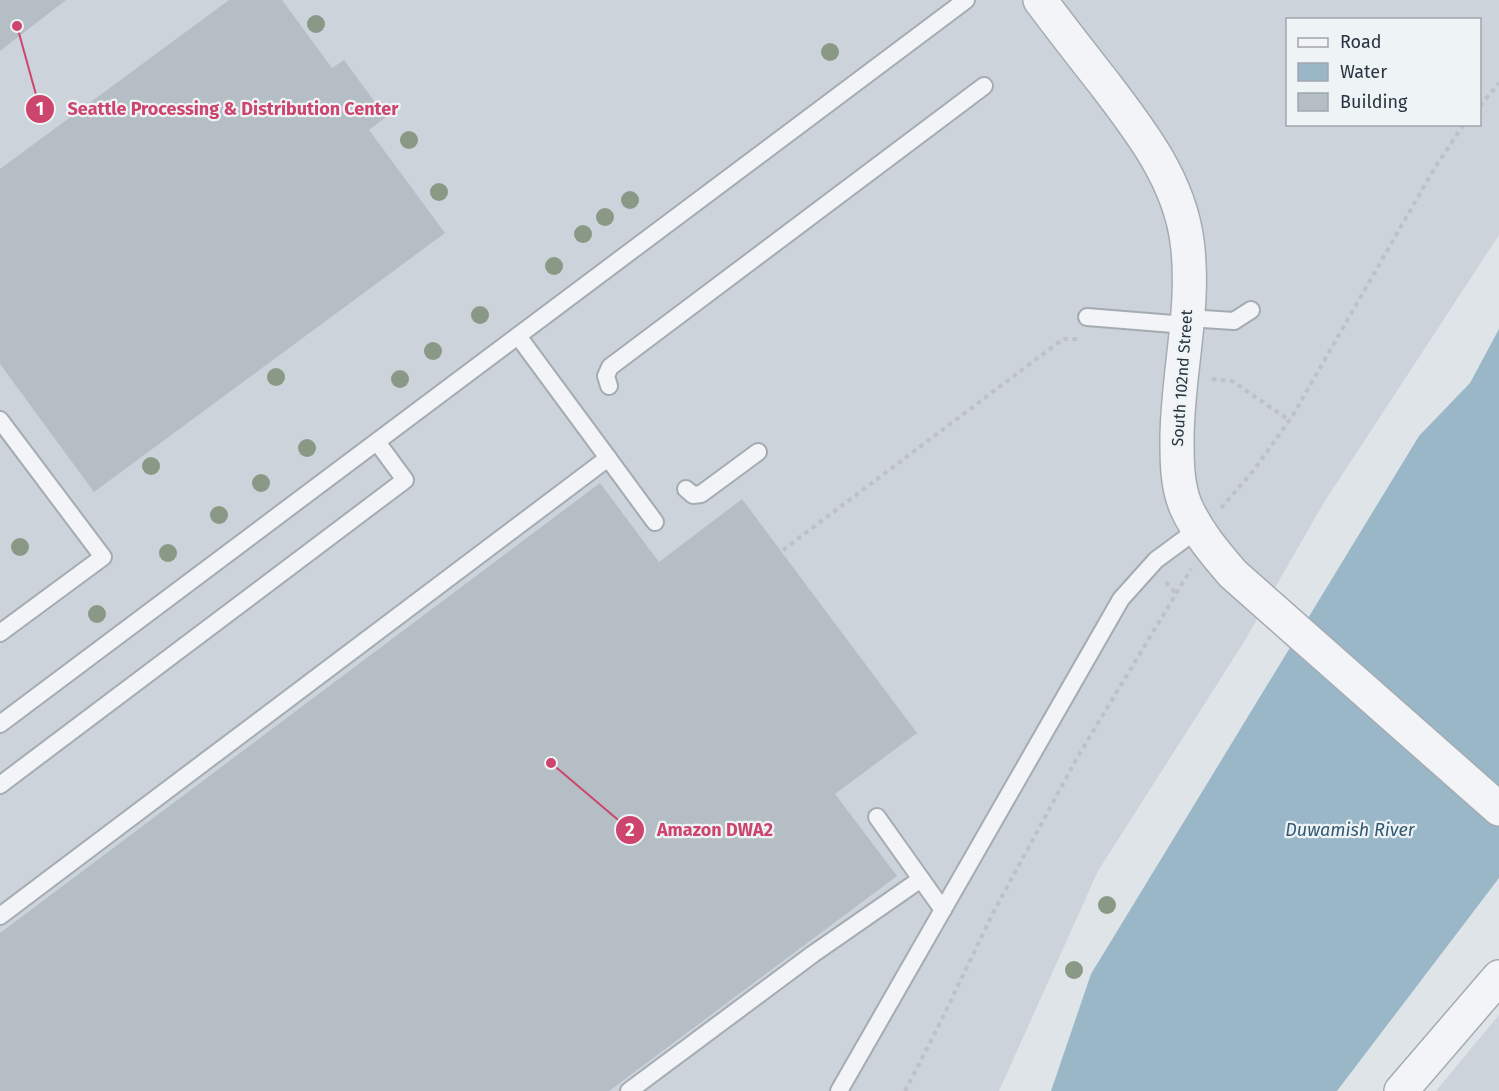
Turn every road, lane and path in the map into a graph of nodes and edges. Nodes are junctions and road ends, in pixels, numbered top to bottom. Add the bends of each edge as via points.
1 (966, 0) edge
2 (1040, 0) edge
3 (1499, 83) edge
4 (984, 86) dead end
5 (1481, 104) edge
6 (1463, 126) edge
7 (1251, 310) dead end
8 (1087, 317) dead end
9 (1187, 322) junction
10 (518, 336) junction
11 (1086, 339) dead end
12 (1180, 376) junction
13 (609, 386) dead end
14 (0, 420) edge
15 (1289, 420) junction
16 (377, 442) junction
17 (758, 452) dead end
18 (608, 458) junction
19 (686, 489) dead end
20 (656, 522) dead end
21 (1207, 522) junction
22 (783, 550) dead end
23 (1188, 578) dead end
24 (0, 633) edge
25 (0, 724) edge
26 (0, 785) edge
27 (1499, 809) edge
28 (877, 817) dead end
29 (921, 879) junction
30 (943, 910) junction
31 (0, 916) edge
32 (1499, 977) edge
33 (629, 1091) edge
34 (839, 1091) edge
35 (905, 1091) edge
36 (1401, 1091) edge

1 - 10 lane
2 - 9 street, South 102nd Street via 1136,126 1168,178 1187,241
3 - 5 path
4 - 13 lane via 610,367 606,376
6 - 15 path via 1386,249
7 - 9 lane via 1234,321
8 - 9 lane
9 - 12 street, South 102nd Street
10 - 16 lane
10 - 18 lane
11 - 22 path via 1063,339
12 - 15 path via 1232,381
12 - 21 street, South 102nd Street via 1176,468 1185,505
14 - 24 lane via 102,557
15 - 21 path via 1254,470
16 - 25 lane
16 - 26 lane via 405,480
17 - 19 lane via 701,494 693,495
18 - 20 lane
18 - 31 lane
21 - 27 street, South 102nd Street via 1204,540 1233,574
21 - 30 lane via 1156,560 1121,598
23 - 35 path via 1077,758 993,913
28 - 29 lane
29 - 30 lane
29 - 33 lane
30 - 34 lane
32 - 36 street

